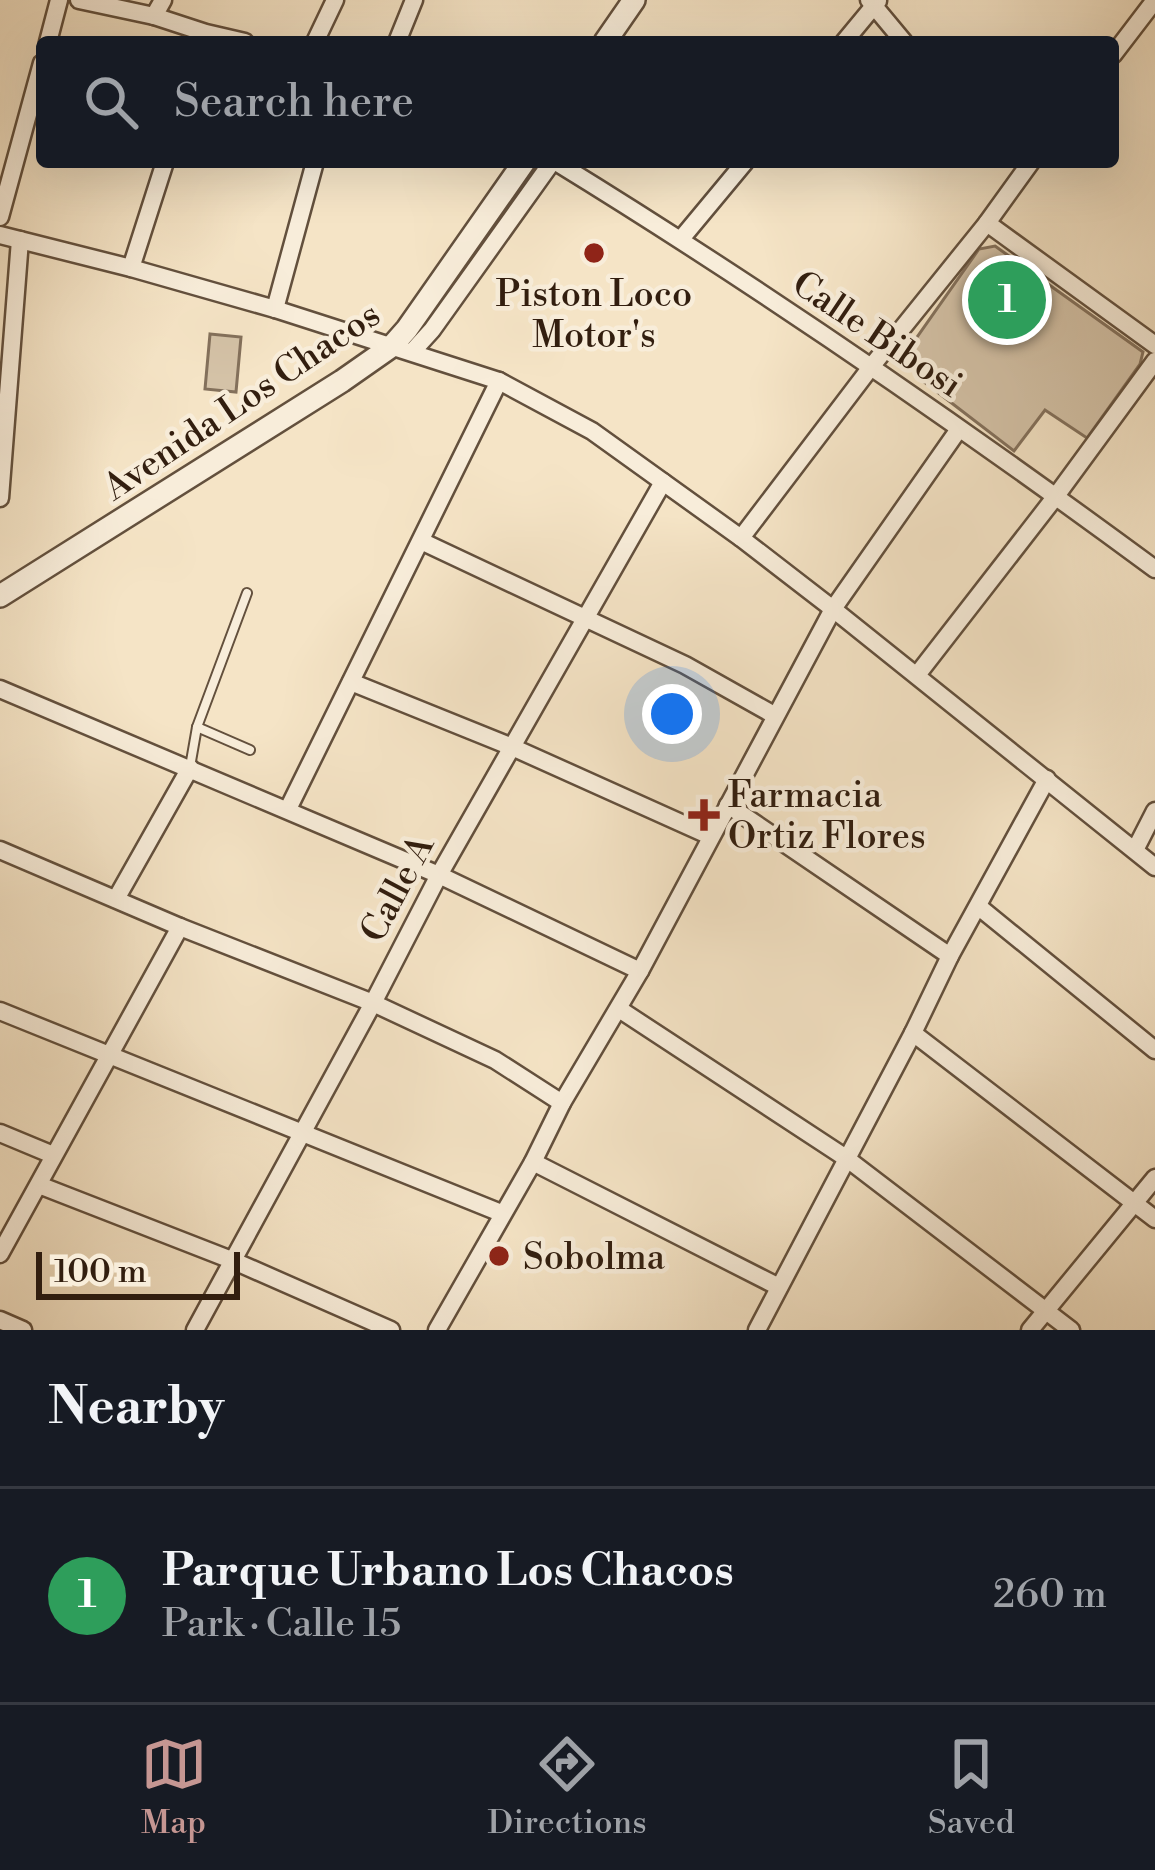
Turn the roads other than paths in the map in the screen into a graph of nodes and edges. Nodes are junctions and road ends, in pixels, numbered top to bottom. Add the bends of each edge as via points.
1 (59, 0) edge
2 (79, 0) edge
3 (335, 0) edge
4 (414, 0) edge
5 (634, 0) edge
6 (1155, 0) edge
7 (874, 2) edge
8 (158, 8) edge
9 (50, 36) edge
10 (201, 36) edge
11 (318, 36) edge
12 (399, 36) edge
13 (609, 36) edge
14 (848, 36) edge
15 (900, 36) edge
16 (1119, 47) edge
17 (36, 85) edge
18 (163, 168) edge
19 (314, 168) edge
20 (520, 168) edge
21 (550, 168) edge
22 (564, 168) edge
23 (740, 168) edge
24 (1010, 168) edge
25 (1026, 168) edge
26 (1019, 178) junction
27 (0, 217) edge
28 (987, 223) junction
29 (0, 235) edge
30 (681, 239) junction
31 (20, 240) junction
32 (131, 268) junction
33 (275, 309) junction
34 (1155, 345) edge
35 (402, 349) junction
36 (1155, 361) edge
37 (871, 368) junction
38 (499, 381) junction
39 (959, 429) junction
40 (663, 482) junction
41 (1056, 496) junction
42 (0, 498) edge
43 (741, 538) junction
44 (421, 541) junction
45 (1155, 569) edge
46 (247, 593) dead end
47 (0, 596) edge
48 (833, 609) junction
49 (586, 619) junction
50 (917, 675) junction
51 (351, 682) junction
52 (0, 689) edge
53 (774, 715) junction
54 (196, 727) junction
55 (512, 747) junction
56 (250, 750) dead end
57 (190, 768) junction
58 (1048, 779) junction
59 (728, 806) junction
60 (288, 809) junction
61 (1155, 811) edge
62 (710, 836) junction
63 (0, 850) edge
64 (1135, 850) junction
65 (1155, 867) edge
66 (439, 874) junction
67 (116, 899) junction
68 (979, 907) junction
69 (180, 927) junction
70 (950, 956) junction
71 (640, 970) junction
72 (373, 1003) junction
73 (620, 1009) junction
74 (0, 1011) edge
75 (913, 1033) junction
76 (1155, 1050) edge
77 (110, 1056) junction
78 (562, 1103) junction
79 (0, 1133) edge
80 (303, 1133) junction
81 (52, 1155) junction
82 (846, 1158) junction
83 (532, 1162) junction
84 (1155, 1178) edge
85 (39, 1186) junction
86 (1135, 1202) junction
87 (501, 1213) junction
88 (1155, 1219) edge
89 (0, 1254) edge
90 (234, 1261) junction
91 (779, 1287) junction
92 (1049, 1310) junction
93 (0, 1320) edge
94 (23, 1330) edge
95 (195, 1330) edge
96 (391, 1330) edge
97 (437, 1330) edge
98 (757, 1330) edge
99 (1030, 1330) edge
100 (1071, 1330) edge

1 - 9 street
2 - 8 street
3 - 11 street
4 - 12 street
5 - 13 street
6 - 16 street
7 - 14 street
7 - 15 street
8 - 10 street
17 - 27 street
18 - 32 street
19 - 33 street
20 - 35 street, Avenida Los Chacos via 407,328
21 - 35 street via 432,330
22 - 30 street, Calle Bibosi
23 - 30 street
24 - 26 street
25 - 26 street
26 - 28 street
28 - 34 street
28 - 37 street
29 - 31 street
30 - 37 street, Calle Bibosi
31 - 32 street
31 - 42 street
32 - 33 street
33 - 35 street
35 - 38 street
35 - 47 street, Avenida Los Chacos
36 - 41 street
37 - 39 street, Calle Bibosi
37 - 43 street
38 - 40 street via 592,431
38 - 44 street
39 - 41 street, Calle Bibosi
39 - 48 street
40 - 43 street
40 - 49 street, Calle A
41 - 45 street, Calle Bibosi
41 - 50 street
43 - 48 street
44 - 49 street
44 - 51 street
46 - 54 lane
48 - 50 street
48 - 53 street
49 - 53 street
49 - 55 street, Calle A
50 - 58 street
51 - 55 street
51 - 60 street
52 - 57 street
53 - 59 street
54 - 56 lane
54 - 57 lane
55 - 62 street
55 - 66 street, Calle A
57 - 60 street
57 - 67 street
58 - 64 street
58 - 68 street
59 - 62 street
59 - 70 street
60 - 66 street
61 - 64 street
62 - 71 street
63 - 67 street
64 - 65 street
66 - 71 street
66 - 72 street, Calle A
67 - 69 street
68 - 70 street
68 - 76 street
69 - 72 street
69 - 77 street
70 - 75 street
71 - 73 street
72 - 78 street via 495,1060
72 - 80 street, Calle A
73 - 78 street
73 - 82 street
74 - 77 street
75 - 82 street
75 - 86 street
77 - 80 street
77 - 81 street
78 - 83 street
79 - 81 street
80 - 87 street
80 - 90 street, Calle A
81 - 85 street
82 - 91 street
82 - 92 street
83 - 87 street
83 - 91 street
84 - 86 street
85 - 89 street
85 - 90 street
86 - 88 street
86 - 92 street
87 - 97 street
90 - 95 street, Calle A
90 - 96 street
91 - 98 street
92 - 99 street
92 - 100 street
93 - 94 street

